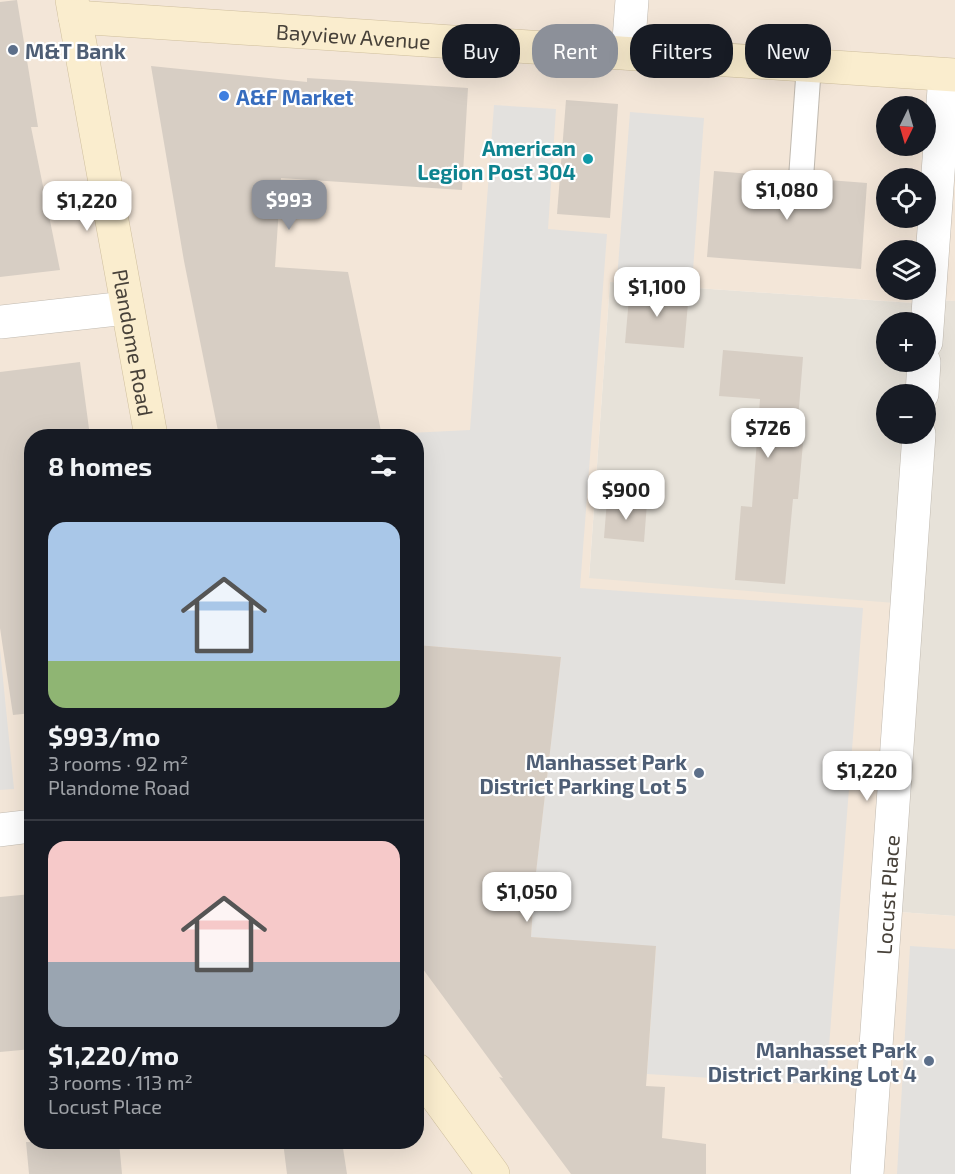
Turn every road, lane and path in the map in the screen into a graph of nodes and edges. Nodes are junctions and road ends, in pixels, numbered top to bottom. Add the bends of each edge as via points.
1 (632, 0) edge
2 (74, 8) edge
3 (628, 53) junction
4 (745, 61) edge
5 (831, 67) edge
6 (950, 75) edge
7 (808, 78) edge
8 (801, 178) dead end
9 (955, 250) edge
10 (126, 308) junction
11 (928, 312) edge
12 (932, 312) edge
13 (0, 322) edge
14 (150, 429) edge
15 (918, 444) edge
16 (24, 827) edge
17 (0, 830) edge
18 (424, 1080) edge
19 (493, 1174) edge
20 (867, 1174) edge

1 - 3 street
2 - 3 street, Bayview Avenue
2 - 10 street, Plandome Road
3 - 4 street, Bayview Avenue
5 - 6 street, Bayview Avenue
6 - 11 street
7 - 8 lane
9 - 12 street
10 - 13 street
10 - 14 street, Plandome Road
15 - 20 street, Locust Place
16 - 17 street
18 - 19 street

